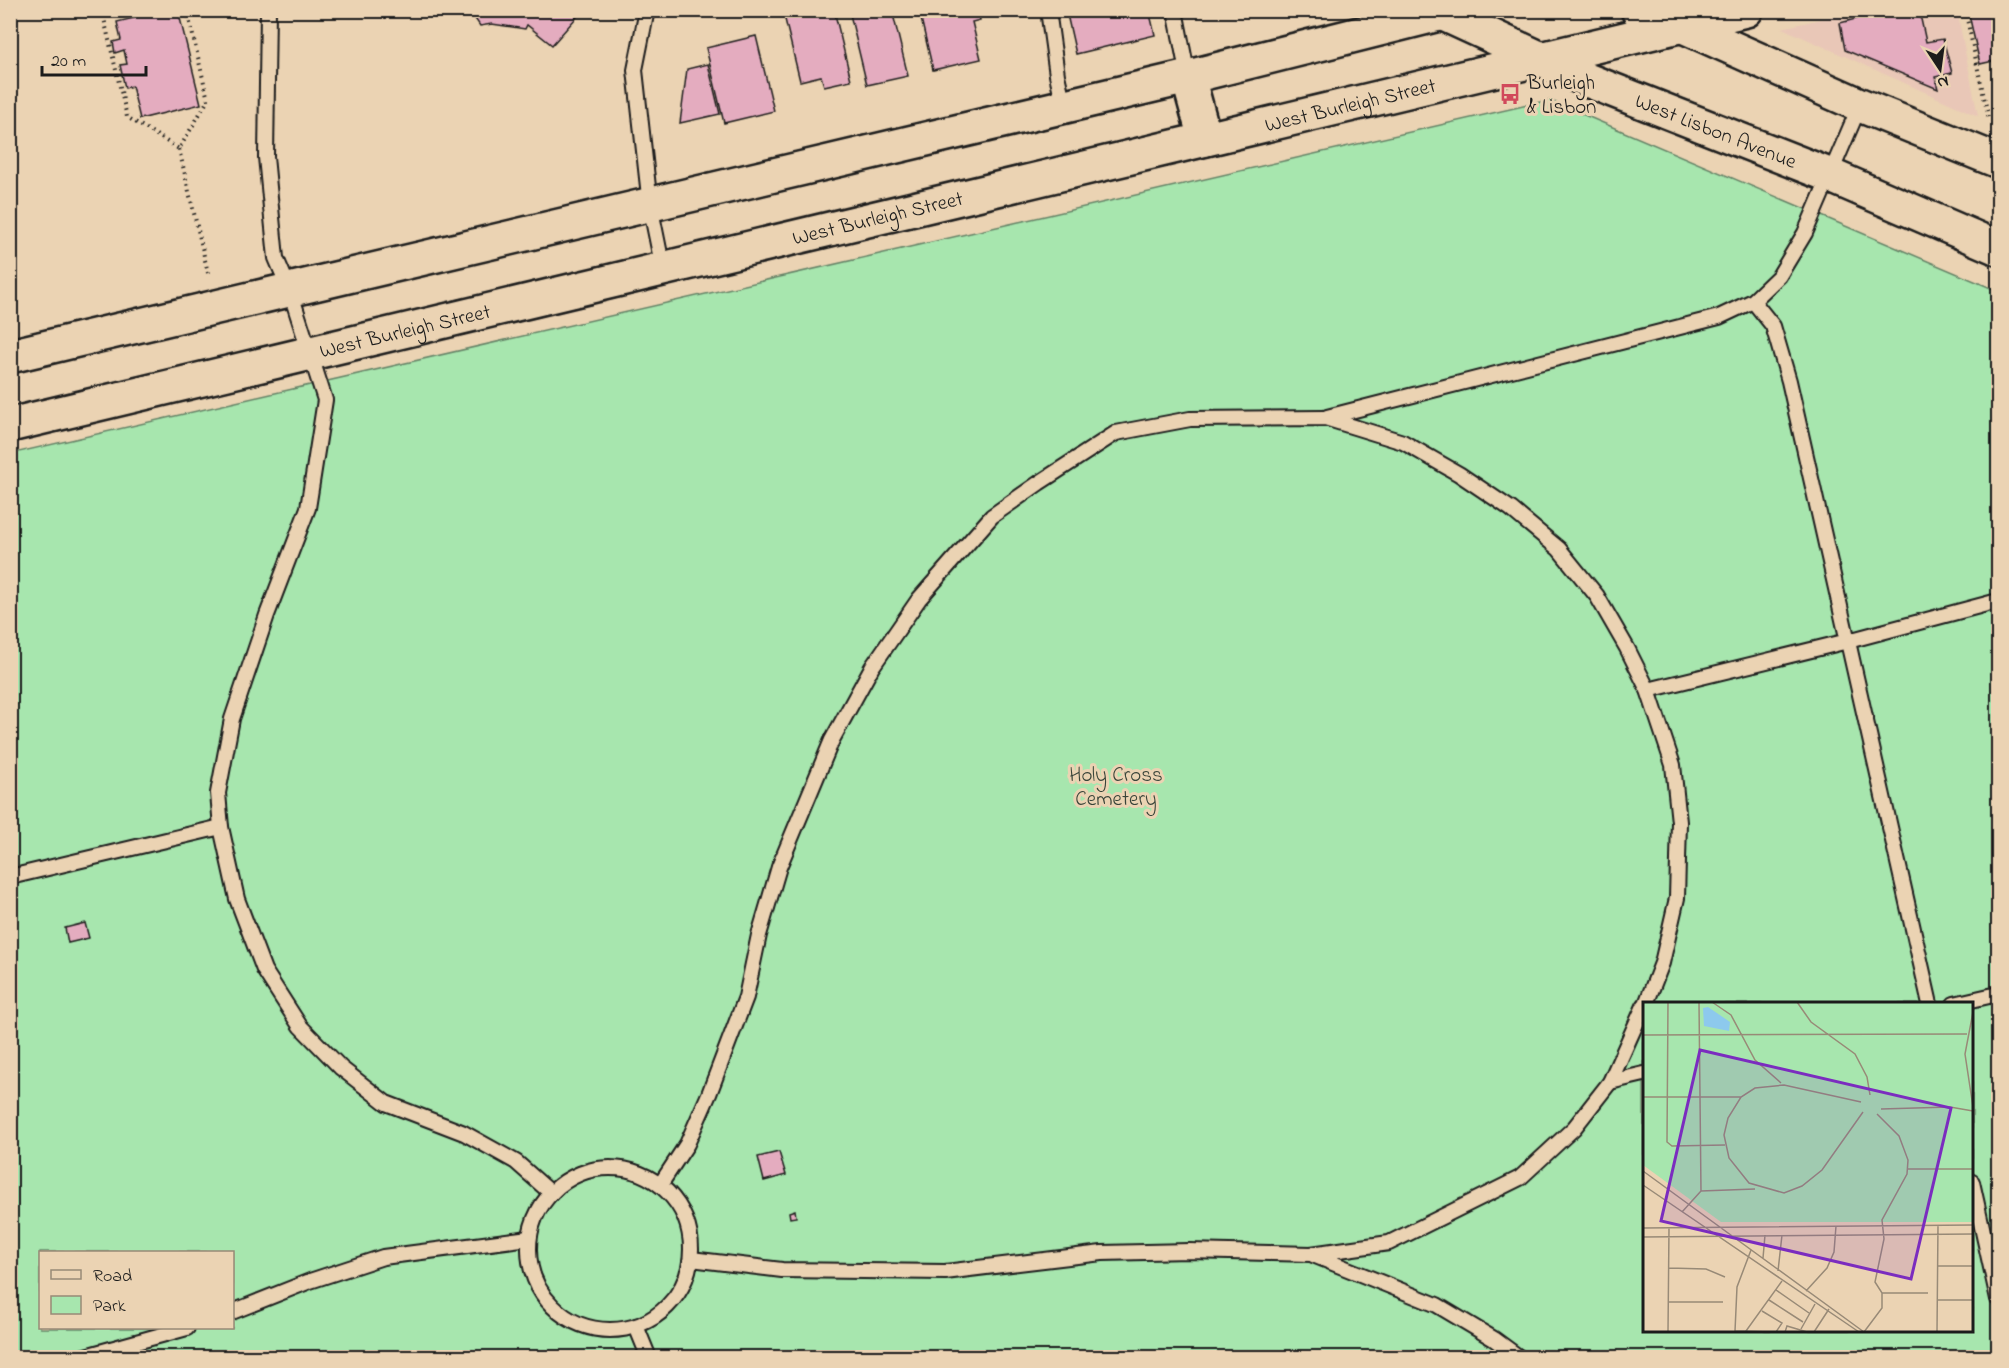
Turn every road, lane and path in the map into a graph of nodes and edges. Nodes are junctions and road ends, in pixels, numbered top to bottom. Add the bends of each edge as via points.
1 (102, 10) edge
2 (187, 10) edge
3 (268, 10) edge
4 (647, 10) edge
5 (1048, 10) edge
6 (1175, 10) edge
7 (1638, 10) edge
8 (1746, 10) edge
9 (1965, 10) edge
10 (1444, 12) edge
11 (1683, 26) junction
12 (1538, 59) junction
13 (1188, 77) junction
14 (1860, 105) junction
15 (1064, 106) junction
16 (1989, 120) dead end
17 (1205, 139) junction
18 (179, 148) junction
19 (1998, 161) edge
20 (1829, 175) junction
21 (650, 205) junction
22 (1998, 248) edge
23 (663, 269) junction
24 (209, 274) dead end
25 (290, 291) junction
26 (1754, 301) junction
27 (309, 354) junction
28 (10, 356) edge
29 (1325, 418) junction
30 (10, 425) edge
31 (1998, 601) edge
32 (1848, 641) junction
33 (1648, 690) junction
34 (221, 827) junction
35 (10, 877) edge
36 (1998, 994) edge
37 (1646, 1002) edge
38 (1930, 1002) edge
39 (1963, 1002) edge
40 (1643, 1009) edge
41 (1643, 1074) edge
42 (1610, 1082) junction
43 (660, 1185) junction
44 (1973, 1191) edge
45 (551, 1193) junction
46 (529, 1238) junction
47 (1311, 1254) junction
48 (692, 1259) junction
49 (1998, 1299) edge
50 (234, 1311) edge
51 (636, 1326) junction
52 (182, 1329) edge
53 (78, 1358) edge
54 (649, 1358) edge
55 (1520, 1358) edge

1 - 18 path via 127,117
2 - 18 path via 208,100
3 - 25 lane via 266,157 276,258
4 - 21 lane via 635,70
5 - 15 lane
6 - 13 lane
7 - 11 main road
8 - 11 main road, West Burleigh Street
9 - 16 path
10 - 12 main road, West Lisbon Avenue
10 - 13 main road
11 - 12 main road, West Burleigh Street
11 - 14 main road
12 - 17 main road, West Burleigh Street
12 - 20 main road, West Lisbon Avenue
13 - 15 main road
13 - 17 main road
14 - 19 main road
14 - 20 lane
15 - 21 main road
17 - 23 main road, West Burleigh Street
18 - 24 path
20 - 22 main road, West Lisbon Avenue
20 - 26 lane via 1779,276
21 - 23 lane
21 - 25 main road
23 - 27 main road, West Burleigh Street
25 - 27 lane
25 - 28 main road
26 - 29 lane via 1719,317
26 - 32 lane via 1773,326 1789,381
27 - 30 main road, West Burleigh Street
27 - 34 lane via 325,400 308,508 232,719 218,793
29 - 33 lane via 1404,442 1511,509 1559,549 1597,596
29 - 43 lane via 1190,419 1116,434 992,516 919,599 872,667 832,740 779,867 746,997 709,1094 687,1144
31 - 32 lane
32 - 33 lane
32 - 38 lane
33 - 37 lane via 1673,765 1679,822 1677,898 1662,963
34 - 35 lane
34 - 45 lane via 237,899 264,970 300,1026 341,1068 386,1103 464,1133 516,1162
36 - 39 lane
40 - 42 lane
41 - 42 lane
42 - 47 lane via 1574,1128 1520,1178 1389,1243
43 - 45 lane via 639,1173 616,1168 592,1170 570,1178
43 - 48 lane via 686,1217
44 - 49 lane
45 - 46 lane via 537,1214
46 - 50 lane via 383,1257
46 - 51 lane via 530,1265 540,1291 558,1312 581,1325 608,1330
47 - 48 lane via 1102,1253 945,1272 782,1270
47 - 55 lane via 1437,1305
48 - 51 lane via 674,1301
51 - 54 lane
52 - 53 lane

